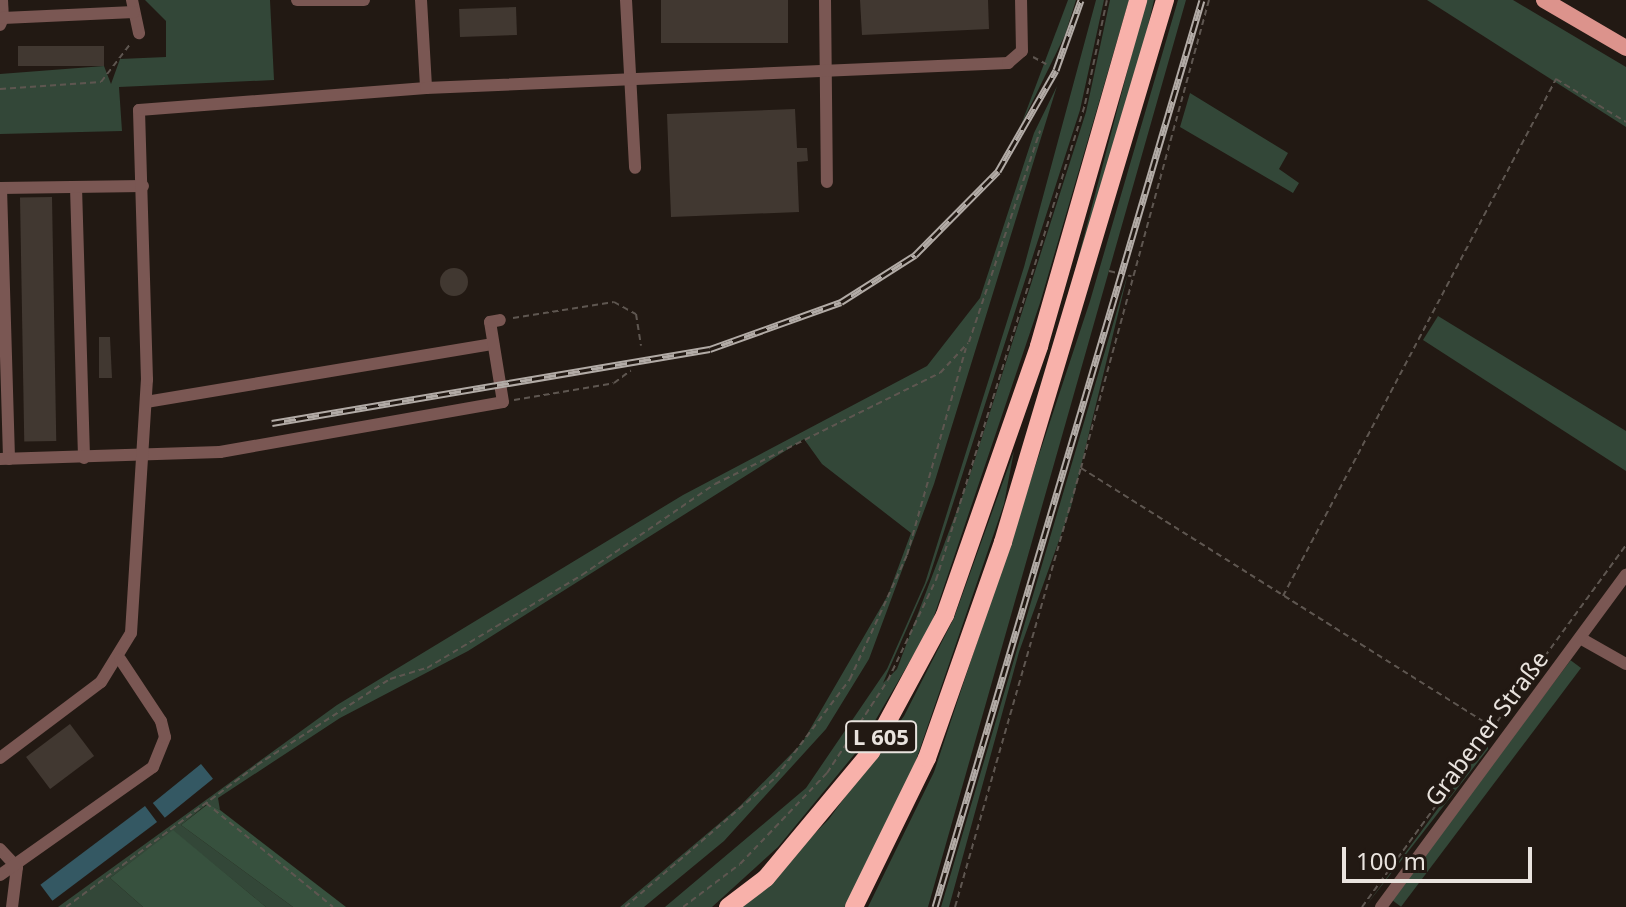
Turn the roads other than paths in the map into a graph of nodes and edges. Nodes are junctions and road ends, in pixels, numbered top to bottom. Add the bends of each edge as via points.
1 (2, 0) edge
2 (297, 0) edge
3 (364, 0) edge
4 (421, 0) edge
5 (626, 0) edge
6 (825, 0) edge
7 (1021, 0) edge
8 (1138, 0) edge
9 (1165, 0) edge
10 (1544, 0) edge
11 (133, 6) edge
12 (2, 22) edge
13 (139, 33) road end
14 (1626, 48) edge
15 (825, 72) junction
16 (628, 80) junction
17 (426, 88) junction
18 (635, 168) dead end
19 (827, 182) dead end
20 (143, 186) junction
21 (76, 187) junction
22 (0, 188) edge
23 (500, 320) road end
24 (493, 344) junction
25 (146, 402) junction
26 (145, 457) junction
27 (84, 458) junction
28 (4, 459) edge
29 (1626, 575) edge
30 (1580, 638) junction
31 (120, 659) junction
32 (1626, 664) edge
33 (0, 758) edge
34 (0, 849) edge
35 (17, 867) junction
36 (0, 875) edge
37 (12, 907) edge
38 (728, 907) edge
39 (854, 907) edge
40 (1381, 907) edge

1 - 12 street
2 - 3 street
4 - 17 street
5 - 16 street
6 - 15 street
7 - 15 street via 1022,51 1008,63
8 - 38 highway, L 605 via 1043,331 945,615 871,752 795,846
9 - 39 highway, L 605 via 1003,542 927,758
10 - 14 main road
11 - 12 street
11 - 13 street
15 - 16 street
15 - 19 street
16 - 17 street
16 - 18 street
17 - 20 street via 139,110
20 - 21 street
20 - 25 street
21 - 22 street
21 - 27 street
22 - 28 street
23 - 24 street via 490,322
24 - 25 street
24 - 26 street via 503,402 220,452
25 - 26 street
26 - 27 street
26 - 31 street via 131,633
27 - 28 street
29 - 30 street, Grabener Straße
30 - 32 street
30 - 40 street, Grabener Straße
31 - 33 street
31 - 35 street via 161,721 161,752 153,767
34 - 35 street
35 - 36 street
35 - 37 street

